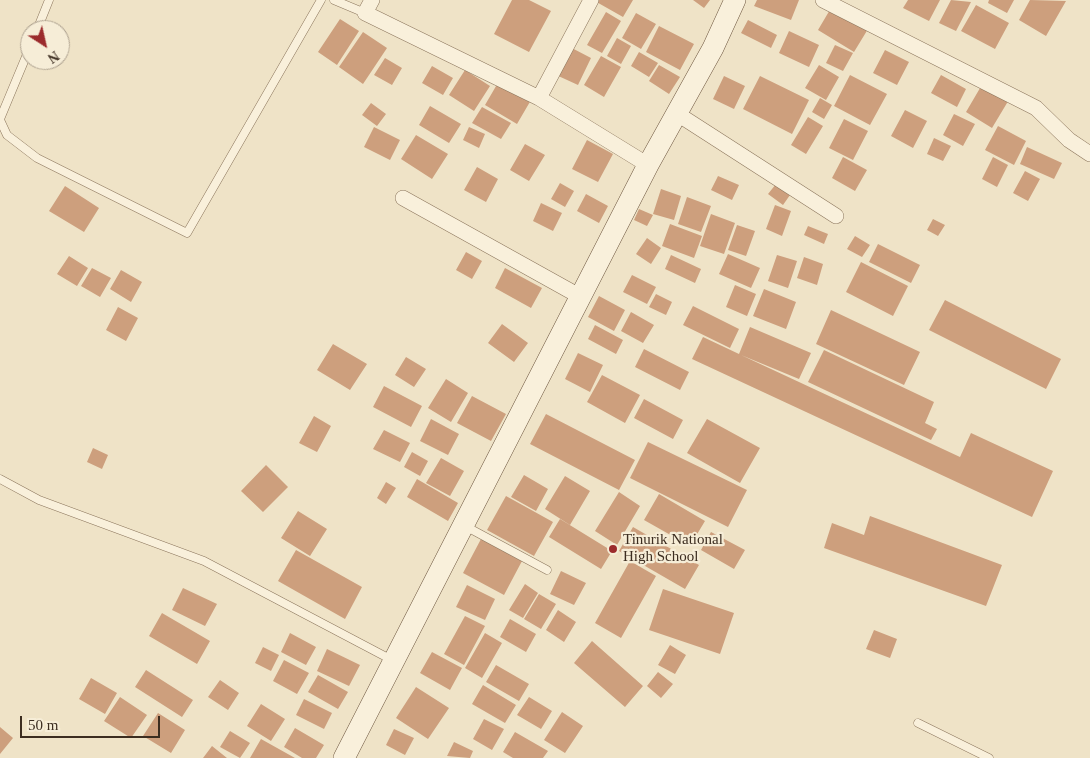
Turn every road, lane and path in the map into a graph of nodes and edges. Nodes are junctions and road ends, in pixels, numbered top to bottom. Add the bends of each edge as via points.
1 (49, 0) edge
2 (321, 0) edge
3 (334, 0) edge
4 (591, 0) edge
5 (735, 0) edge
6 (822, 0) edge
7 (369, 6) edge
8 (41, 20) edge
9 (21, 70) edge
10 (539, 98) junction
11 (676, 113) junction
12 (0, 120) edge
13 (1090, 154) edge
14 (648, 164) junction
15 (403, 198) dead end
16 (836, 216) dead end
17 (580, 297) junction
18 (0, 479) edge
19 (463, 525) junction
20 (547, 570) dead end
21 (393, 661) junction
22 (918, 723) dead end
23 (346, 757) edge
24 (989, 758) edge

1 - 8 lane
2 - 12 lane via 187,233 37,158 7,135
3 - 7 lane
4 - 10 street
5 - 11 street via 713,48
6 - 13 street via 1036,108 1069,140
7 - 10 street
9 - 12 lane
10 - 14 street
11 - 14 street
11 - 16 street
14 - 17 street
15 - 17 street
17 - 19 street
18 - 21 lane via 39,500 204,561
19 - 20 lane
19 - 21 street
21 - 23 street
22 - 24 lane

